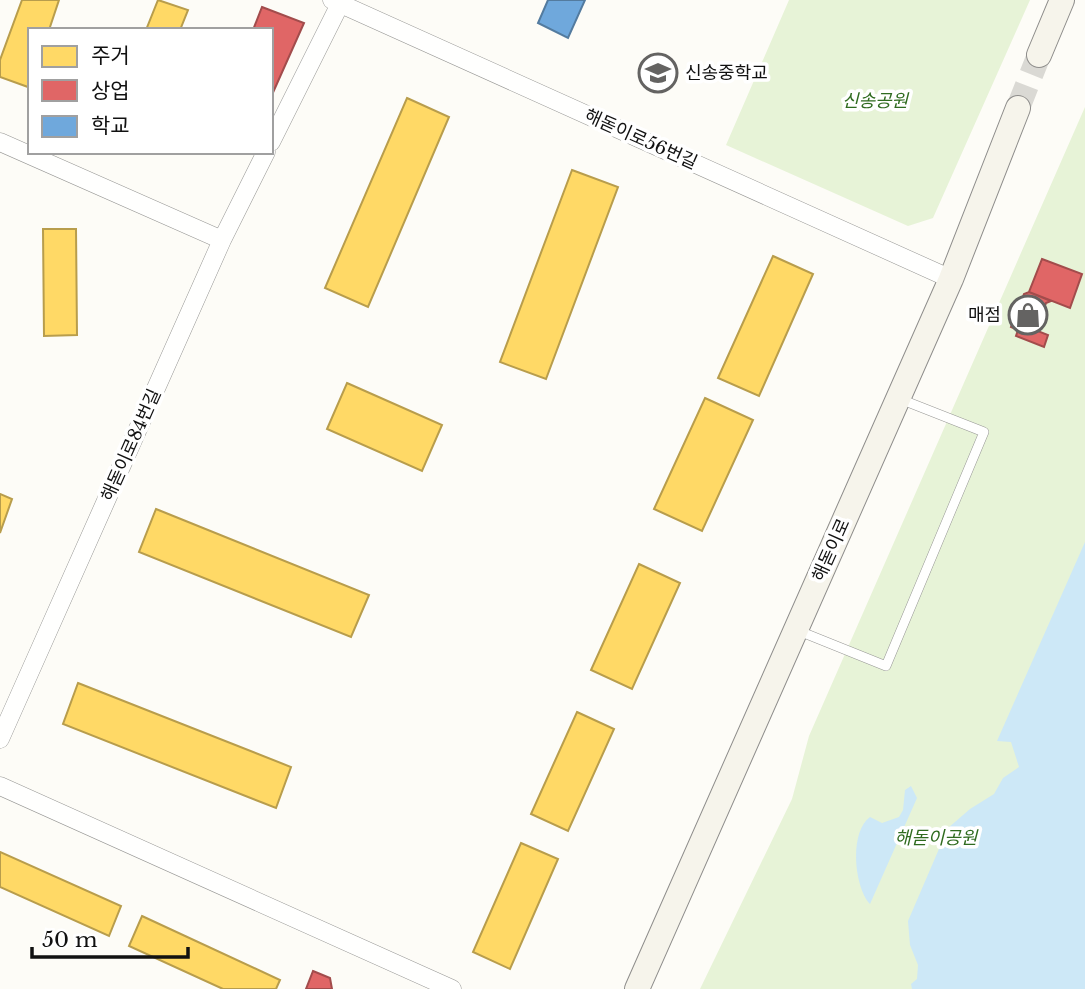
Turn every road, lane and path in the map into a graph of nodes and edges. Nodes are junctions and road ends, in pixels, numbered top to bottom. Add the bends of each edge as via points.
1 (1062, 0) edge
2 (336, 2) edge
3 (1039, 54) tunnel mouth
4 (1018, 108) tunnel mouth
5 (273, 138) edge
6 (0, 142) edge
7 (265, 154) edge
8 (222, 240) junction
9 (951, 279) junction
10 (898, 398) junction
11 (796, 630) junction
12 (0, 739) edge
13 (0, 786) edge
14 (414, 981) edge
15 (452, 989) edge
16 (637, 989) edge

1 - 3 street
2 - 5 street
2 - 9 street, 해돋이로56번길
4 - 9 street, 해돋이로
6 - 8 street
7 - 8 street, 해돋이로84번길
8 - 12 street, 해돋이로84번길
9 - 10 street, 해돋이로
10 - 11 street, 해돋이로
10 - 11 lane via 984,432 886,666
11 - 16 street, 해돋이로
13 - 14 street
14 - 15 street

